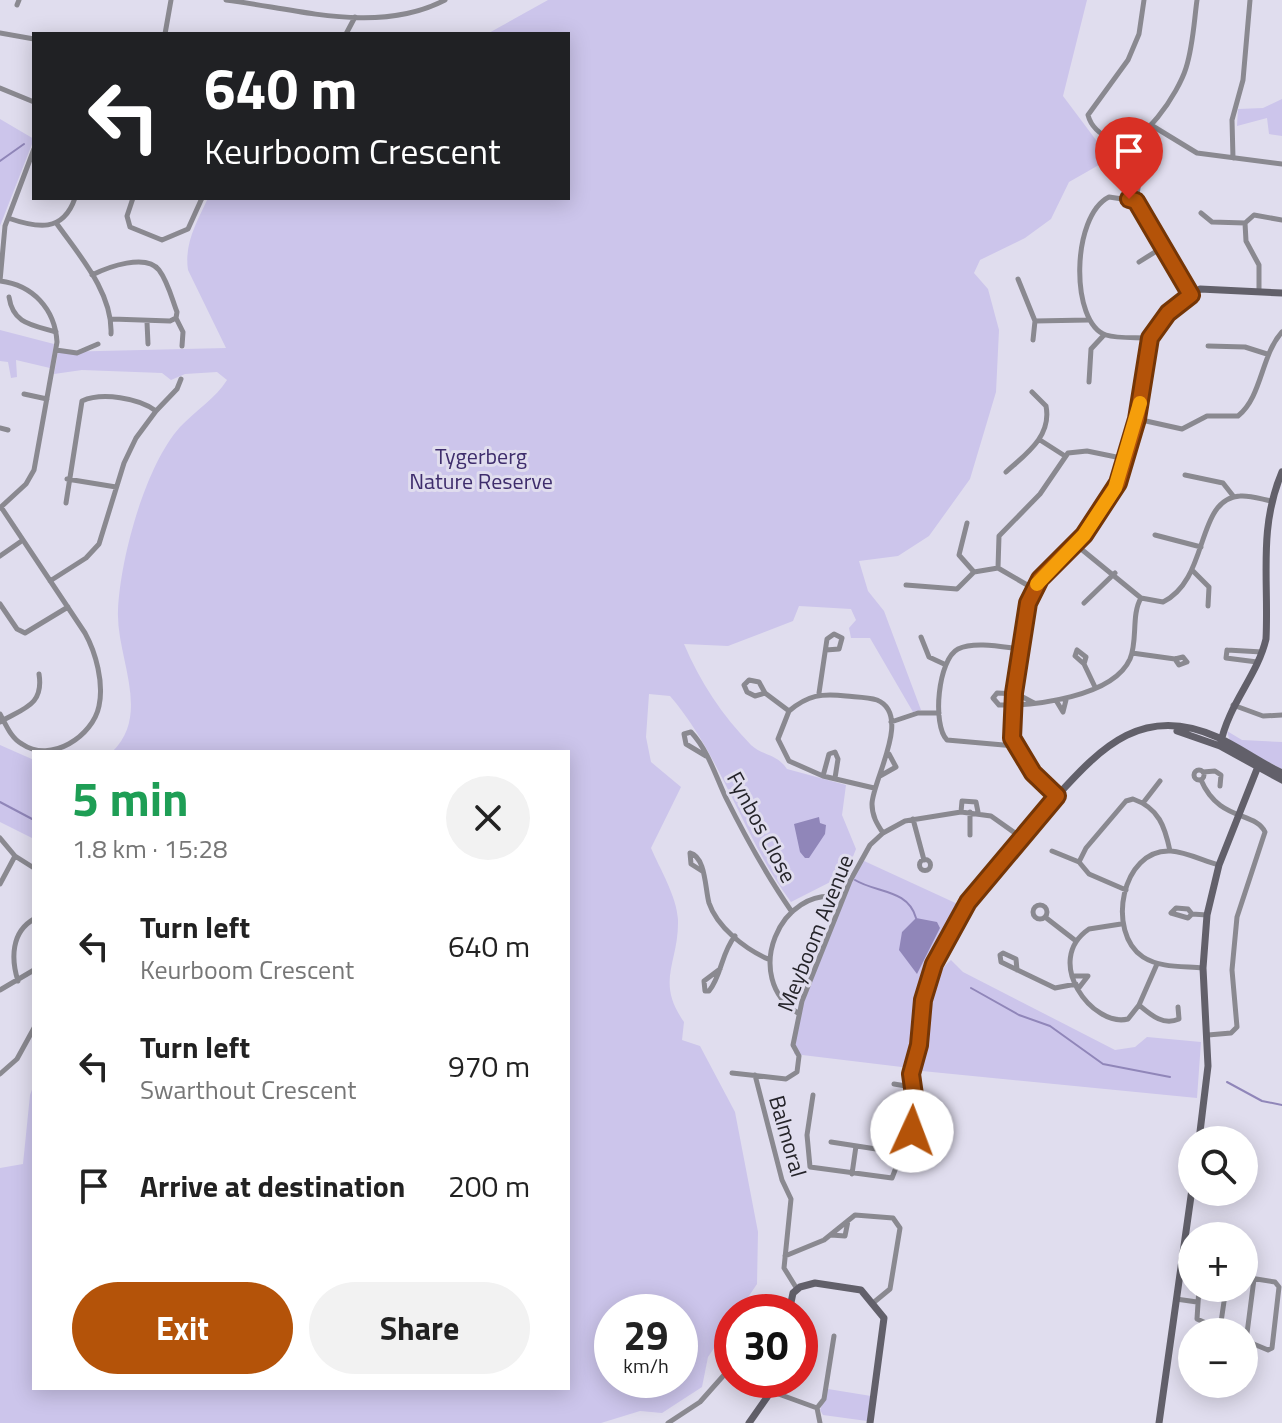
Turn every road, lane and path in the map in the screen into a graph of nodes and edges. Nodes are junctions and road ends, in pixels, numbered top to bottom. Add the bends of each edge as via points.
1 (171, 0) edge
2 (226, 0) edge
3 (445, 0) edge
4 (1144, 0) edge
5 (1197, 0) edge
6 (1250, 0) edge
7 (355, 17) junction
8 (165, 32) edge
9 (347, 32) edge
10 (0, 33) edge
11 (32, 39) edge
12 (0, 88) edge
13 (32, 101) edge
14 (1151, 125) junction
15 (32, 154) edge
16 (1233, 158) junction
17 (1282, 164) edge
18 (1140, 175) dead end
19 (74, 200) edge
20 (132, 200) edge
21 (201, 200) edge
22 (1136, 201) junction
23 (1201, 213) dead end
24 (8, 218) junction
25 (1282, 220) edge
26 (1245, 223) junction
27 (57, 224) junction
28 (1163, 247) junction
29 (1139, 262) dead end
30 (92, 275) junction
31 (1018, 279) dead end
32 (0, 281) edge
33 (1259, 291) junction
34 (1282, 293) edge
35 (1191, 295) junction
36 (9, 297) dead end
37 (176, 318) junction
38 (112, 319) junction
39 (1088, 320) junction
40 (1035, 321) junction
41 (147, 322) junction
42 (56, 332) junction
43 (1282, 332) edge
44 (111, 334) dead end
45 (1104, 335) junction
46 (1150, 338) junction
47 (1033, 340) dead end
48 (98, 344) dead end
49 (148, 344) dead end
50 (182, 346) dead end
51 (1208, 346) dead end
52 (56, 350) junction
53 (1267, 354) junction
54 (181, 379) dead end
55 (1089, 382) dead end
56 (1032, 392) dead end
57 (24, 394) dead end
58 (47, 399) junction
59 (156, 411) junction
60 (1137, 419) junction
61 (0, 428) edge
62 (8, 430) dead end
63 (1040, 440) junction
64 (1065, 456) junction
65 (1126, 459) junction
66 (1006, 472) dead end
67 (1282, 472) edge
68 (1185, 475) dead end
69 (67, 479) junction
70 (116, 487) junction
71 (1234, 497) junction
72 (1271, 501) junction
73 (66, 503) dead end
74 (1, 508) edge
75 (967, 523) dead end
76 (1155, 535) dead end
77 (23, 540) junction
78 (1075, 544) junction
79 (1201, 547) junction
80 (0, 556) edge
81 (998, 568) junction
82 (1193, 571) junction
83 (974, 572) junction
84 (1115, 573) junction
85 (50, 581) junction
86 (906, 585) dead end
87 (1034, 589) junction
88 (1141, 598) junction
89 (1084, 603) dead end
90 (0, 604) edge
91 (1208, 606) dead end
92 (68, 607) junction
93 (921, 637) dead end
94 (1020, 649) junction
95 (826, 650) dead end
96 (1262, 652) junction
97 (1132, 653) junction
98 (1175, 659) dead end
99 (1257, 662) junction
100 (944, 664) junction
101 (1084, 664) dead end
102 (39, 674) dead end
103 (1095, 687) junction
104 (765, 693) dead end
105 (819, 693) junction
106 (1014, 693) junction
107 (1066, 700) junction
108 (1057, 702) junction
109 (1034, 703) junction
110 (1014, 705) junction
111 (1232, 705) junction
112 (789, 711) junction
113 (939, 713) junction
114 (1282, 715) edge
115 (1, 719) edge
116 (891, 722) junction
117 (1221, 743) junction
118 (1015, 746) junction
119 (39, 750) edge
120 (45, 750) edge
121 (1239, 750) junction
122 (889, 754) junction
123 (706, 756) junction
124 (1240, 759) junction
125 (1257, 769) junction
126 (1269, 771) junction
127 (1282, 773) edge
128 (823, 776) junction
129 (879, 776) junction
130 (835, 778) junction
131 (1282, 780) edge
132 (1160, 781) dead end
133 (1250, 785) junction
134 (1220, 786) dead end
135 (874, 788) junction
136 (1057, 796) junction
137 (1143, 803) junction
138 (961, 812) junction
139 (974, 812) junction
140 (1237, 815) junction
141 (913, 819) junction
142 (883, 833) junction
143 (970, 835) dead end
144 (0, 838) edge
145 (1022, 838) junction
146 (1052, 851) dead end
147 (1170, 851) junction
148 (15, 856) junction
149 (924, 860) dead end
150 (1079, 862) junction
151 (1219, 865) junction
152 (32, 867) edge
153 (702, 871) dead end
154 (0, 884) edge
155 (1126, 890) junction
156 (843, 898) junction
157 (792, 912) junction
158 (1192, 914) dead end
159 (1207, 915) junction
160 (1045, 917) dead end
161 (32, 921) edge
162 (1121, 924) junction
163 (735, 936) junction
164 (1076, 941) junction
165 (768, 959) junction
166 (1157, 964) junction
167 (1203, 968) junction
168 (720, 969) dead end
169 (1017, 970) dead end
170 (32, 971) edge
171 (1073, 976) junction
172 (18, 981) junction
173 (1077, 986) junction
174 (0, 990) edge
175 (1139, 1005) junction
176 (1178, 1007) dead end
177 (798, 1013) junction
178 (32, 1032) edge
179 (1208, 1035) junction
180 (799, 1056) joint
181 (732, 1073) dead end
182 (0, 1074) edge
183 (755, 1075) junction
184 (894, 1084) dead end
185 (912, 1086) junction
186 (813, 1095) dead end
187 (1201, 1126) edge
188 (831, 1142) dead end
189 (856, 1146) junction
190 (902, 1153) junction
191 (852, 1174) junction
192 (1190, 1206) edge
193 (789, 1255) junction
194 (1258, 1280) edge
195 (797, 1289) junction
196 (795, 1294) edge
197 (1177, 1298) joint
198 (873, 1303) junction
199 (834, 1336) dead end
200 (1258, 1346) edge
201 (714, 1386) edge
202 (768, 1398) edge
203 (790, 1398) edge
204 (817, 1408) junction
205 (668, 1423) edge
206 (749, 1423) edge
207 (820, 1423) edge
208 (870, 1423) edge
209 (1159, 1423) edge

1 - 8 street
2 - 7 street
3 - 7 street via 406,15
4 - 14 street via 1128,60 1088,115 1094,129 1120,142 1132,140
5 - 14 street via 1186,70
6 - 16 street via 1243,80 1232,120
7 - 9 street
10 - 11 street
12 - 13 street
14 - 16 street via 1190,150
15 - 24 street
16 - 17 street
18 - 22 street
19 - 27 street
20 - 21 street via 130,227 162,240 188,229
22 - 28 street
22 - 39 street via 1109,197 1088,216 1079,259
23 - 26 street via 1212,222
24 - 27 street via 37,227
24 - 32 street
25 - 26 street via 1254,215
26 - 33 street via 1246,241 1259,265
27 - 30 street
28 - 29 street
28 - 35 street
30 - 37 street via 132,262 155,266
30 - 38 street
31 - 40 street
32 - 42 street via 38,298
33 - 34 street
33 - 35 street via 1204,289
35 - 46 street via 1168,313
36 - 42 street via 17,319
37 - 41 street
37 - 50 street
38 - 41 street
38 - 44 street
39 - 40 street
39 - 45 street
40 - 47 street
41 - 49 street
42 - 52 street
43 - 53 street
45 - 46 street
45 - 55 street via 1091,349
46 - 60 street
48 - 52 street via 77,353
51 - 53 street
52 - 58 street
53 - 60 street via 1248,404 1235,418 1207,416 1182,429
54 - 59 street
56 - 63 street via 1047,412
57 - 58 street
58 - 74 street via 34,470
59 - 69 street via 135,400 84,400
59 - 70 street via 136,438
60 - 65 street
61 - 62 street
63 - 64 street
63 - 66 street
64 - 65 street via 1077,450
64 - 81 street via 1040,494 999,536
65 - 78 street via 1115,488
67 - 72 street
68 - 71 street via 1223,483
69 - 70 street
69 - 73 street
70 - 85 street via 99,544
71 - 72 street
71 - 79 street via 1214,510
72 - 96 street via 1264,545
74 - 77 street
75 - 83 street via 959,555
76 - 79 street
77 - 80 street
77 - 85 street
78 - 84 street
78 - 87 street
79 - 82 street
81 - 83 street
81 - 87 street
82 - 88 street via 1167,600
82 - 91 street via 1209,587
83 - 86 street via 957,589
84 - 88 street
84 - 89 street
85 - 92 street
87 - 94 street
88 - 97 street
90 - 92 street via 25,633
92 - 120 street via 92,645 101,694 93,721 75,740
93 - 100 street via 929,657
94 - 100 street via 962,647
94 - 106 street
95 - 105 street
96 - 99 street
96 - 99 street via 1227,650 1226,658
97 - 98 street
97 - 103 street via 1125,666
99 - 111 street
100 - 113 street
101 - 103 street
102 - 115 street via 39,697
103 - 107 street
104 - 112 street
105 - 112 street
105 - 116 street via 876,700
106 - 109 street
106 - 110 street
106 - 110 street via 993,698 996,704
107 - 108 street
107 - 108 street via 1063,712
108 - 109 street
109 - 110 street
110 - 118 street
111 - 114 street via 1263,716
111 - 117 street
112 - 128 street via 779,733 784,756
113 - 116 street
113 - 118 street via 947,740
115 - 119 street via 19,742
116 - 122 street
117 - 121 street
117 - 124 street
117 - 136 street via 1155,727 1129,732 1108,743
118 - 136 street
121 - 125 street
121 - 126 street
122 - 129 street
122 - 129 street via 896,767
123 - 123 street, Fynbos Close via 693,734 684,734 686,744
123 - 157 street, Fynbos Close via 763,870
124 - 125 street
124 - 133 street via 1250,769
125 - 126 street
125 - 133 street
126 - 127 street
126 - 131 street
126 - 133 street
128 - 130 street
128 - 130 street via 829,754 835,752
129 - 135 street
130 - 135 street
132 - 137 street
133 - 140 street
134 - 140 street via 1221,775 1203,772 1201,780 1215,804
135 - 142 street via 873,816
136 - 145 street
137 - 147 street via 1162,821
137 - 150 street via 1126,801
138 - 139 street, Meyboom Avenue
138 - 139 street via 962,801 971,800 976,802
138 - 141 street, Meyboom Avenue
139 - 143 street
139 - 145 street, Meyboom Avenue via 999,820
140 - 151 street
140 - 179 street via 1265,832 1237,917 1232,970 1237,1027 1231,1033
141 - 142 street, Meyboom Avenue
141 - 149 street
142 - 156 street, Meyboom Avenue via 862,855
144 - 148 street
145 - 185 street via 968,902 943,945 923,1000
146 - 150 street
147 - 151 street
147 - 155 street via 1142,864
148 - 152 street
148 - 154 street
150 - 155 street via 1094,877
151 - 159 street
153 - 163 street via 714,915
155 - 162 street
156 - 157 street via 825,896
156 - 177 street, Meyboom Avenue
157 - 165 street via 779,928
158 - 159 street
159 - 167 street
160 - 164 street
161 - 172 street via 15,941
162 - 164 street via 1093,927
162 - 166 street via 1133,949
163 - 165 street
163 - 168 street
164 - 171 street via 1067,959
165 - 177 street via 783,1000
166 - 167 street
166 - 175 street
167 - 179 street
169 - 173 street via 1055,988
170 - 172 street
171 - 173 street
171 - 173 street via 1088,976
172 - 174 street
173 - 175 street via 1087,1004 1117,1020 1128,1019
175 - 176 street via 1168,1021 1179,1019
177 - 180 street, Meyboom Avenue via 793,1045
178 - 182 street via 17,1059
179 - 187 street
180 - 183 street, Balmoral via 797,1072 790,1078
181 - 183 street, Balmoral
183 - 193 street, Balmoral via 791,1205
184 - 185 street
185 - 190 street via 915,1118
186 - 191 street via 807,1135 810,1167
188 - 189 street
189 - 190 street
189 - 191 street
190 - 191 street via 889,1179
192 - 197 street
193 - 195 street via 785,1272
193 - 198 street via 831,1235 858,1214 893,1218 899,1225 890,1289
194 - 200 street via 1279,1286 1273,1345 1268,1350
195 - 196 street
195 - 198 street via 815,1283 861,1290
197 - 209 street
198 - 208 street via 885,1322
199 - 204 street via 824,1399
201 - 205 street
202 - 206 street
203 - 204 street
204 - 207 street

